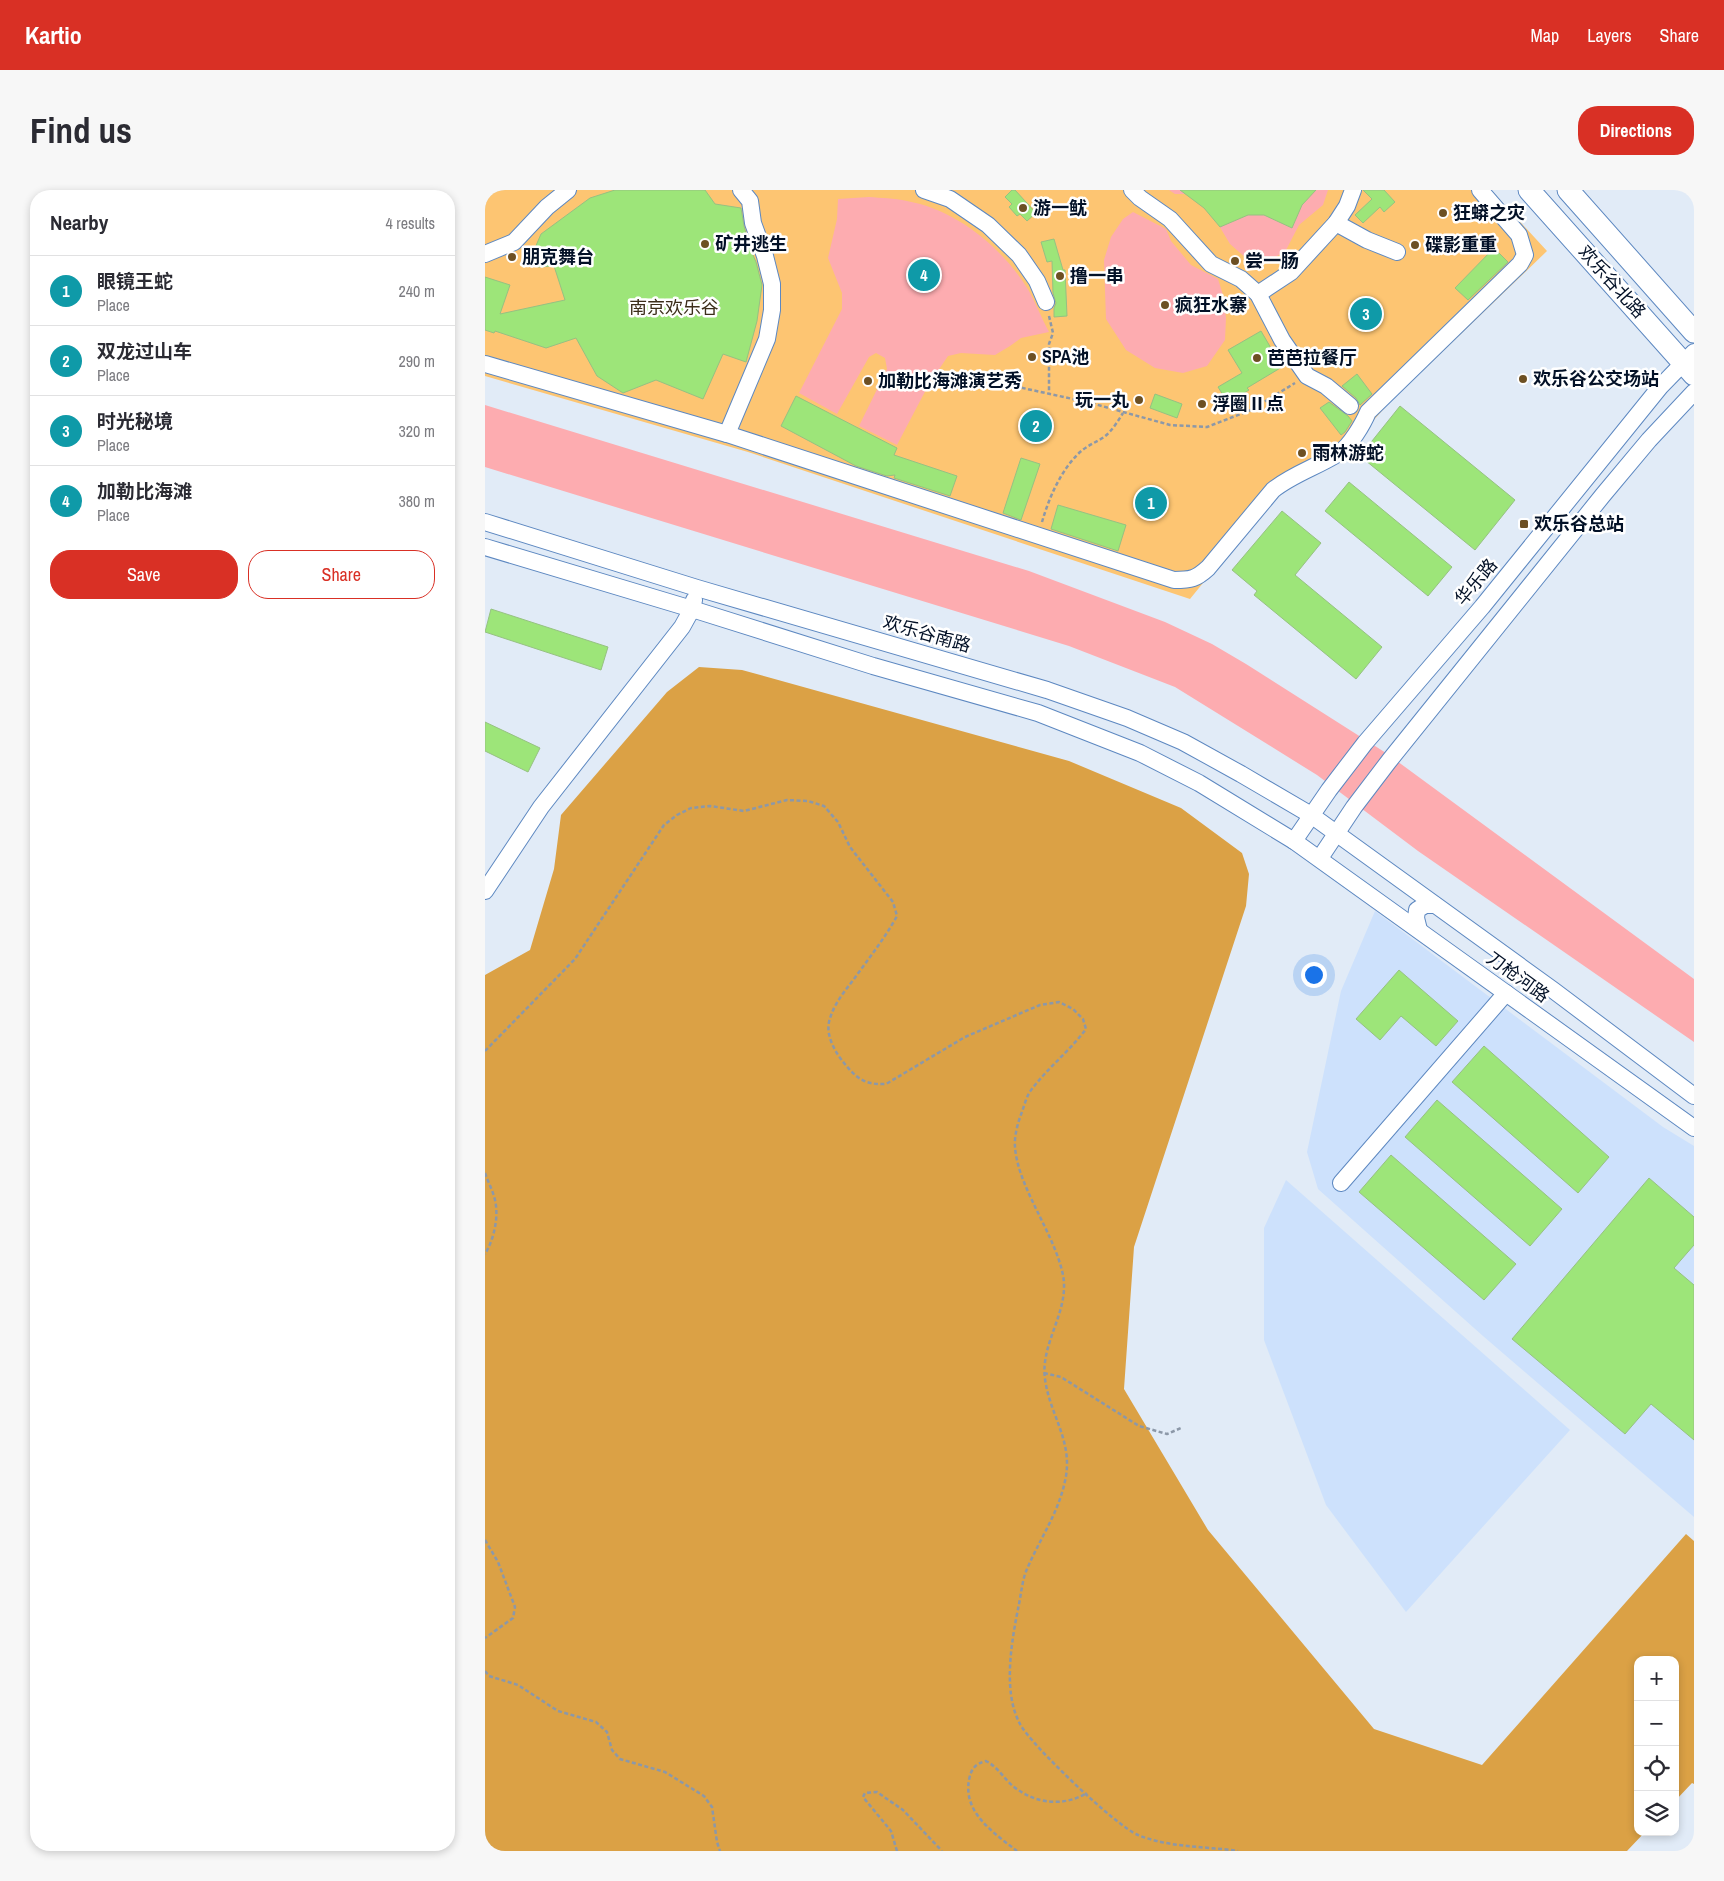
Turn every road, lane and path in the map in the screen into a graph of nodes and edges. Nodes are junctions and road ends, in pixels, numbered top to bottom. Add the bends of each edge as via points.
1 (568, 190) edge
2 (741, 190) edge
3 (925, 190) edge
4 (1132, 190) edge
5 (1353, 190) edge
6 (1480, 190) edge
7 (1529, 190) edge
8 (952, 194) edge
9 (1574, 197) edge
10 (1559, 223) junction
11 (1336, 224) junction
12 (1397, 252) dead end
13 (485, 254) edge
14 (1258, 294) junction
15 (1046, 302) joint
16 (1694, 332) edge
17 (1690, 363) edge
18 (485, 364) edge
19 (1307, 376) junction
20 (1009, 385) dead end
21 (1694, 392) edge
22 (1049, 394) junction
23 (1350, 406) dead end
24 (1124, 412) junction
25 (727, 434) junction
26 (485, 522) edge
27 (1038, 536) junction
28 (563, 545) junction
29 (485, 547) edge
30 (554, 567) junction
31 (697, 588) junction
32 (692, 609) junction
33 (1311, 815) junction
34 (1337, 834) junction
35 (1294, 841) junction
36 (1319, 858) junction
37 (485, 891) edge
38 (1435, 905) junction
39 (1419, 930) junction
40 (1506, 993) junction
41 (485, 1051) edge
42 (1694, 1096) edge
43 (1694, 1128) edge
44 (485, 1173) edge
45 (1341, 1183) dead end
46 (485, 1254) edge
47 (1044, 1373) junction
48 (1181, 1428) dead end
49 (485, 1540) edge
50 (485, 1638) edge
51 (485, 1672) edge
52 (1087, 1794) junction
53 (720, 1851) edge
54 (897, 1851) edge
55 (942, 1851) edge
56 (1017, 1851) edge
57 (1237, 1851) edge

1 - 13 street via 514,242
2 - 25 street via 750,201 753,223 765,256 772,284 772,310 767,339
3 - 8 street
4 - 14 street via 1170,220 1211,264 1241,279
5 - 11 street
6 - 27 street via 1519,235 1525,255 1520,264 1368,412 1363,424 1340,452 1273,490 1198,577 1174,580
7 - 10 main road, 欢乐谷北路
8 - 15 street via 1019,255 1037,281
9 - 10 main road via 1582,221 1579,227 1573,229
9 - 16 main road, 欢乐谷北路
10 - 17 main road, 欢乐谷北路
11 - 12 street
11 - 14 street via 1291,272
14 - 19 street via 1282,340
15 - 22 path via 1053,333 1049,344
17 - 33 street, 华乐路 via 1648,402 1482,607 1365,743
18 - 25 street
19 - 23 street via 1326,386
19 - 24 path via 1251,410 1207,427 1170,425
20 - 22 path
21 - 34 street via 1603,496 1389,761
22 - 24 path
24 - 27 path via 1104,437 1078,454 1065,471 1051,497
25 - 27 street
26 - 28 street, 欢乐谷南路
28 - 30 street via 573,555 572,560 568,567
28 - 31 street, 欢乐谷南路
29 - 30 street
30 - 32 street
31 - 32 street
31 - 33 street, 欢乐谷南路 via 1047,690 1127,718 1183,742
32 - 35 street via 1038,713 1140,753 1199,783
32 - 37 street via 668,647 541,807
33 - 34 street, 欢乐谷南路
33 - 35 street, 华乐路
34 - 36 street
34 - 38 street, 刀枪河路
35 - 36 street
36 - 39 street, 刀枪河路
38 - 39 street via 1425,905 1417,910 1415,918
38 - 42 street, 刀枪河路
39 - 40 street, 刀枪河路
40 - 43 street, 刀枪河路
40 - 45 street
41 - 47 path via 575,960 664,825 677,815 691,808 710,806 744,811 787,800 824,806 838,822 850,847 893,902 897,916 835,1005 829,1023 829,1038 842,1061 859,1079 886,1084 965,1037 1041,1006 1059,1002 1073,1009 1083,1020 1086,1029 1078,1040 1027,1096 1015,1145 1020,1170 1054,1247 1063,1277 1061,1307 1048,1346
44 - 46 path via 495,1201 495,1225
47 - 48 path via 1061,1377 1139,1426 1167,1434
47 - 52 path via 1068,1459 1055,1513 1024,1577 1013,1634 1010,1682 1020,1724 1036,1745
49 - 50 path via 498,1562 515,1607 513,1618
51 - 53 path via 518,1684 558,1711 596,1722 607,1732 612,1750 620,1758 665,1772 704,1796 712,1807
52 - 56 path via 1074,1801 1055,1803 1032,1798 1013,1787 993,1765 986,1761 977,1764 971,1771 968,1788 973,1808 981,1821
52 - 57 path via 1135,1834 1182,1846
54 - 55 path via 891,1830 863,1797 865,1793 877,1792 903,1810

